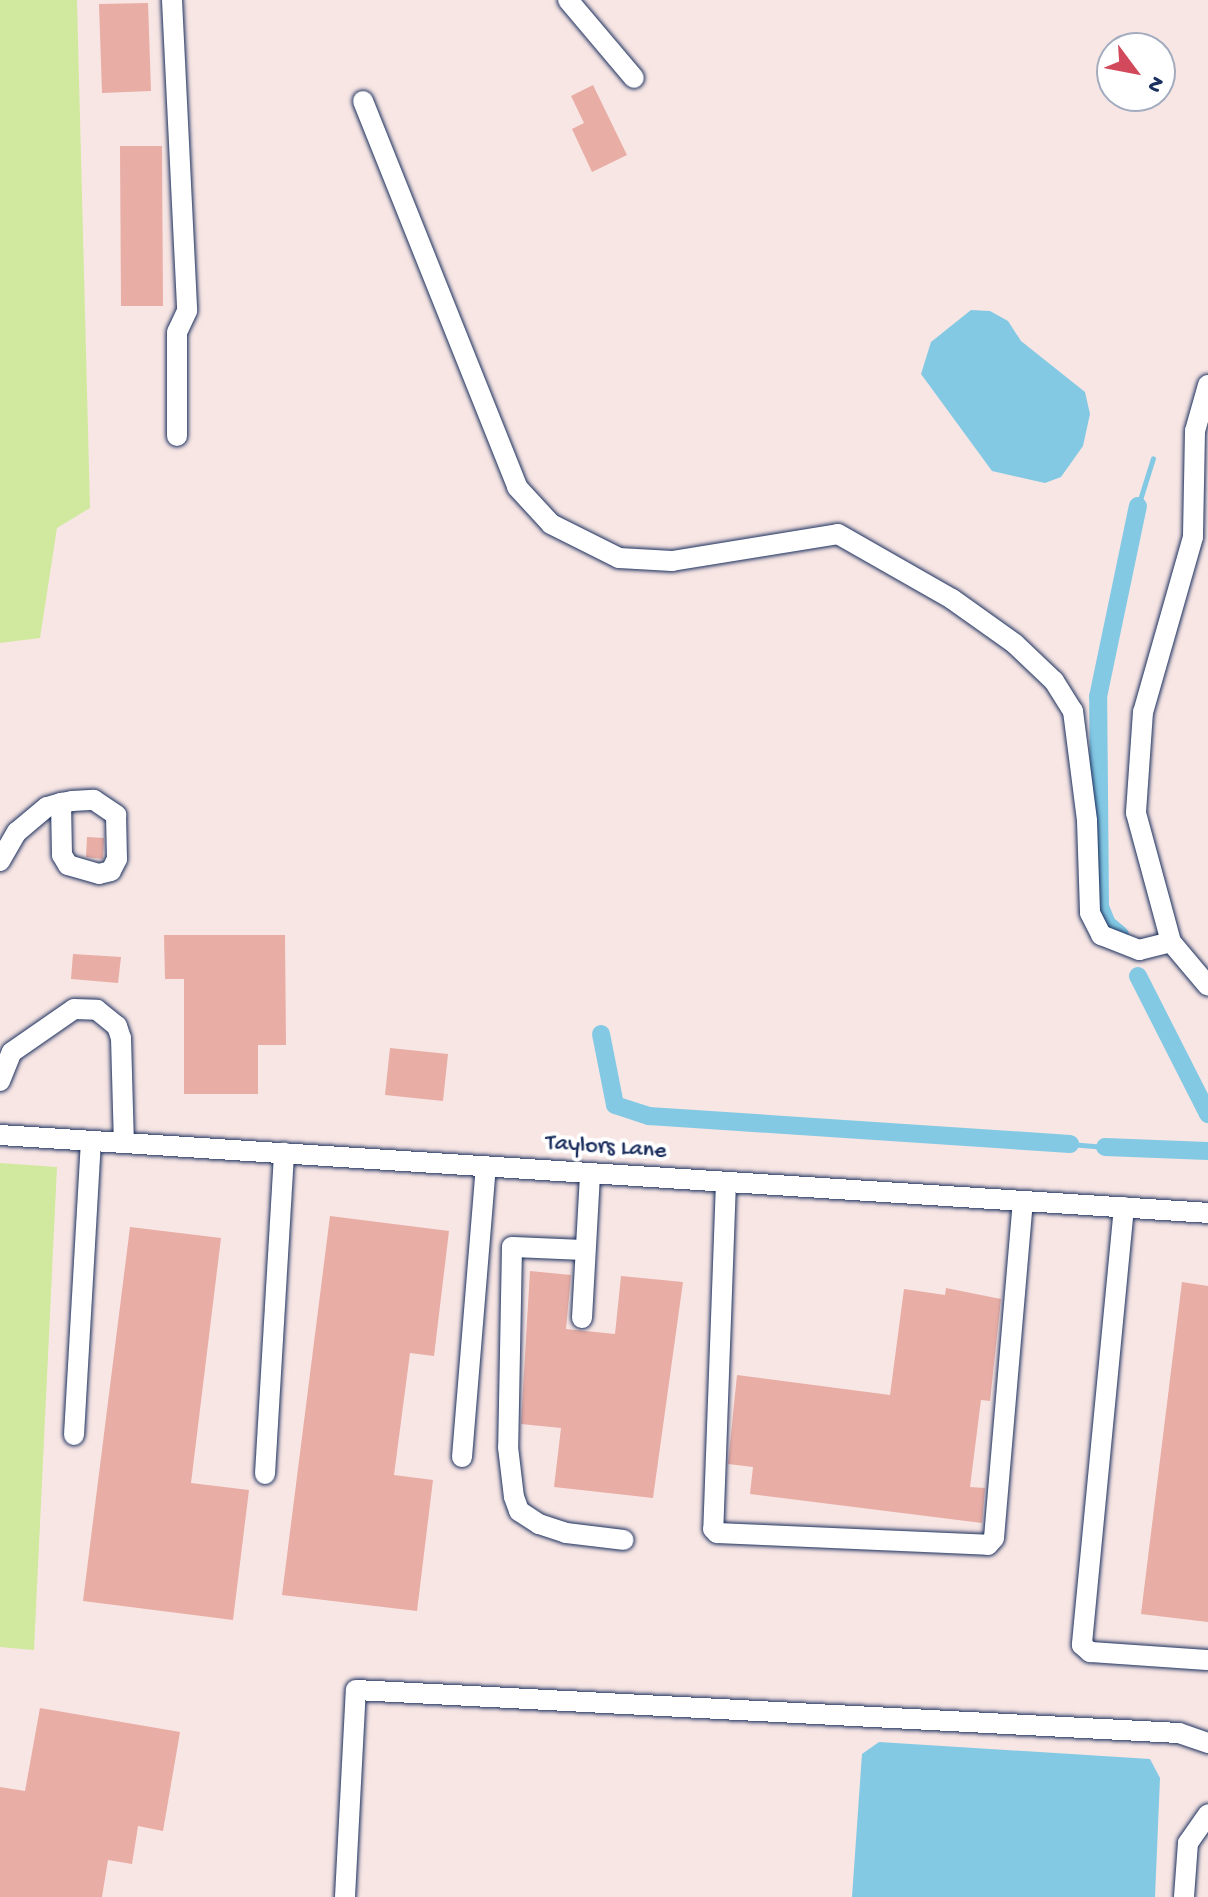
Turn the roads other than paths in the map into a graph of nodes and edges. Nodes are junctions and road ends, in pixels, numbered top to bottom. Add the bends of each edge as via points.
1 (172, 0) edge
2 (568, 0) edge
3 (634, 78) dead end
4 (363, 101) dead end
5 (1208, 385) edge
6 (177, 436) dead end
7 (61, 803) dead end
8 (0, 861) edge
9 (1171, 942) junction
10 (1208, 986) edge
11 (1, 1065) edge
12 (0, 1135) edge
13 (91, 1141) junction
14 (124, 1143) junction
15 (284, 1153) junction
16 (486, 1166) junction
17 (590, 1173) junction
18 (726, 1182) junction
19 (1023, 1201) junction
20 (1124, 1207) junction
21 (1208, 1213) edge
22 (585, 1250) junction
23 (582, 1318) dead end
24 (74, 1435) dead end
25 (462, 1457) dead end
26 (265, 1474) dead end
27 (624, 1540) dead end
28 (1208, 1660) edge
29 (1208, 1743) edge
30 (1208, 1814) edge
31 (345, 1897) edge
32 (1184, 1897) edge

1 - 6 street via 187,311 177,332
2 - 3 street
4 - 9 street via 517,487 551,524 619,558 672,561 838,534 952,599 1025,653 1054,681 1073,711 1087,821 1090,913 1101,935 1139,950
5 - 9 street via 1195,431 1193,537 1143,712 1136,813
7 - 8 street via 47,807 17,832
9 - 10 street
11 - 14 street via 74,1009 87,1007 109,1017 121,1038
12 - 13 street, Taylors Lane
13 - 14 street, Taylors Lane
13 - 24 street
14 - 15 street, Taylors Lane
15 - 16 street, Taylors Lane
15 - 26 street
16 - 17 street, Taylors Lane
16 - 25 street
17 - 18 street, Taylors Lane
17 - 22 street
18 - 19 street, Taylors Lane
18 - 19 street via 713,1529 717,1533 988,1545 994,1538
19 - 20 street, Taylors Lane
20 - 21 street, Taylors Lane
20 - 28 street via 1082,1645 1090,1652
22 - 23 street
22 - 27 street via 512,1247 508,1447 514,1497 519,1511 539,1524
29 - 31 street via 1179,1733 356,1690
30 - 32 street via 1188,1843

